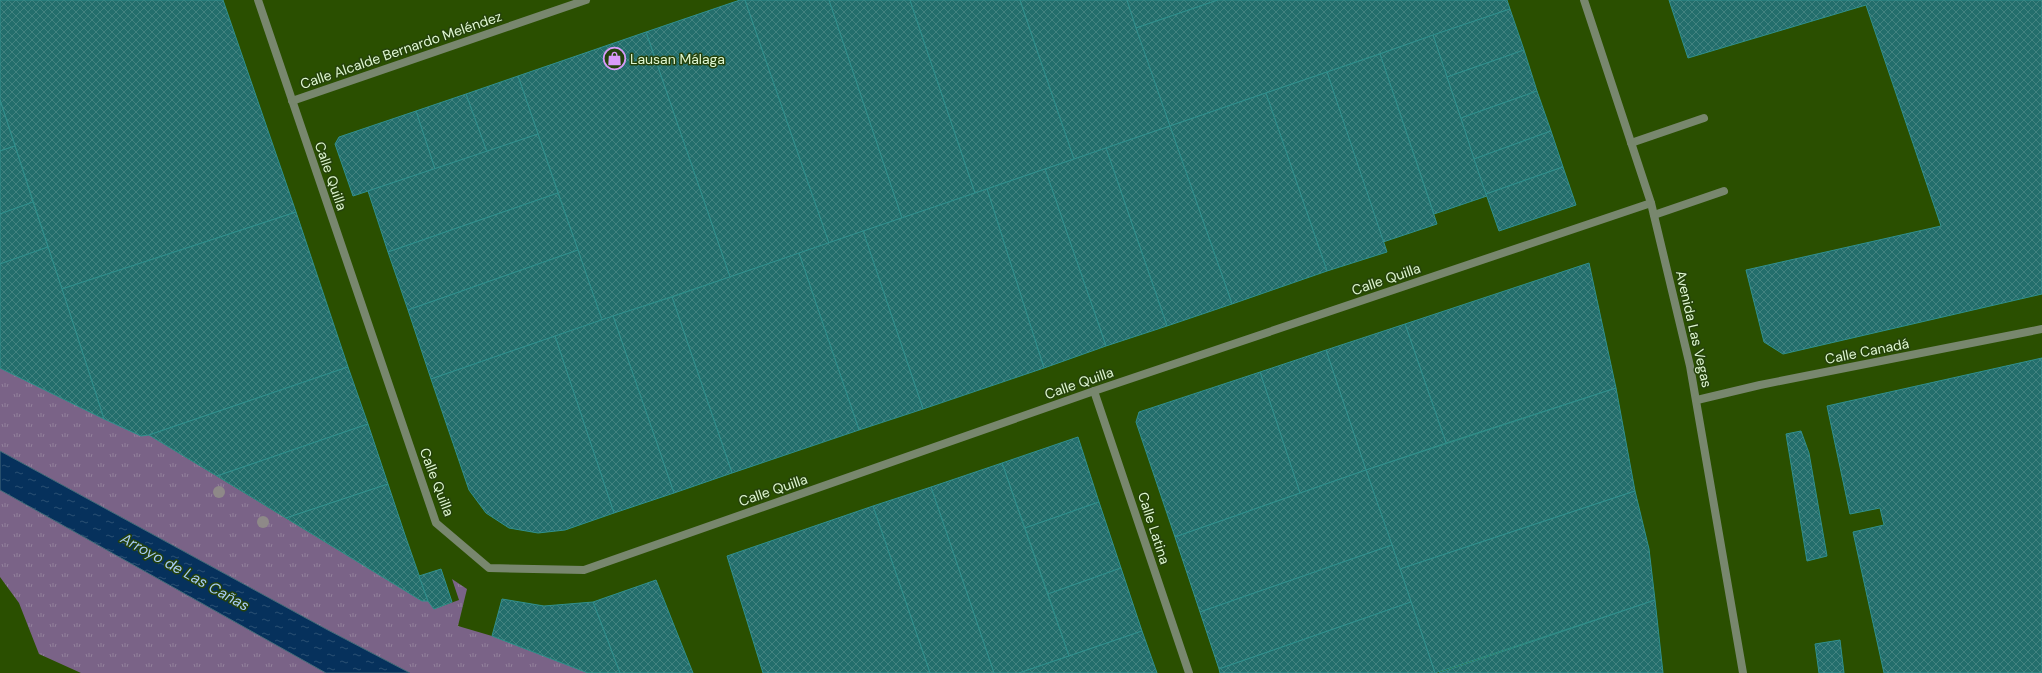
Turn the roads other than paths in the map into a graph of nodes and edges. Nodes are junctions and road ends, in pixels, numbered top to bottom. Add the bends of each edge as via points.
1 (258, 0) edge
2 (586, 0) edge
3 (1584, 0) edge
4 (292, 101) junction
5 (1704, 118) dead end
6 (1631, 143) junction
7 (1724, 191) dead end
8 (1651, 203) junction
9 (1654, 215) junction
10 (2042, 329) edge
11 (1094, 391) junction
12 (1697, 400) junction
13 (1189, 673) edge
14 (1743, 673) edge

1 - 4 street, Calle Quilla
2 - 4 street, Calle Alcalde Bernardo Meléndez
3 - 6 street, Avenida Las Vegas
4 - 11 street, Calle Quilla via 436,523 489,568 584,570
5 - 6 street
6 - 8 street, Avenida Las Vegas
7 - 9 street
8 - 9 street, Avenida Las Vegas
8 - 11 street, Calle Quilla
9 - 12 street, Avenida Las Vegas
10 - 12 street, Calle Canadá
11 - 13 street, Calle Latina
12 - 14 street, Avenida Las Vegas

